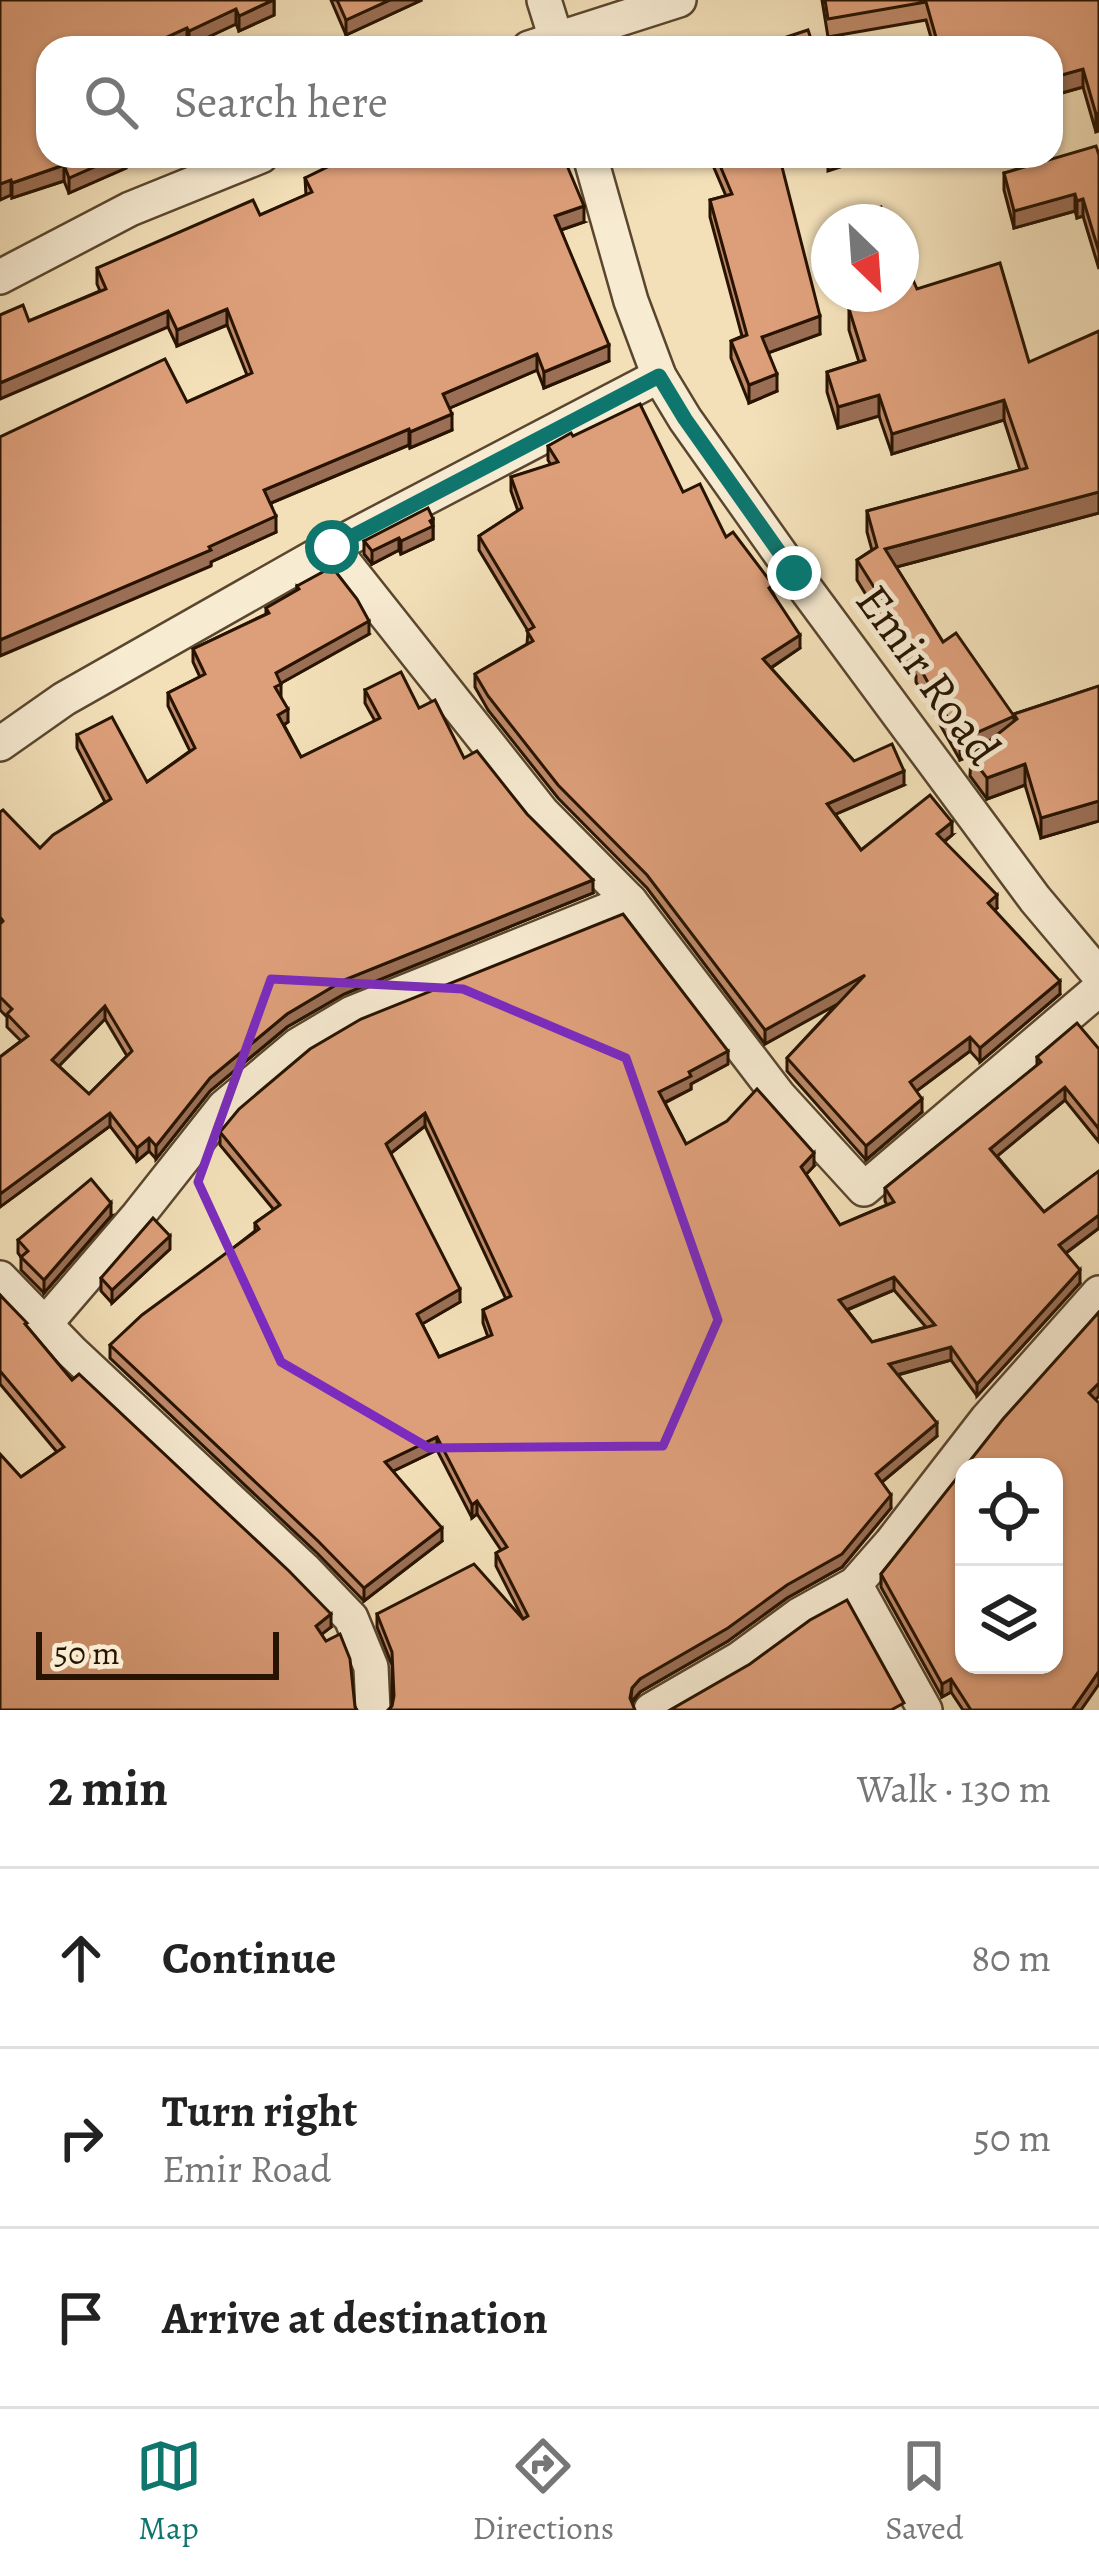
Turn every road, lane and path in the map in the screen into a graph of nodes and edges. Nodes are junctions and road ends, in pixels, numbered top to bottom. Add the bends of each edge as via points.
1 (544, 0) edge
2 (679, 0) edge
3 (547, 36) edge
4 (572, 36) edge
5 (231, 168) edge
6 (593, 168) edge
7 (0, 277) edge
8 (659, 376) junction
9 (332, 547) junction
10 (0, 744) edge
11 (630, 901) junction
12 (1099, 975) edge
13 (1099, 989) edge
14 (0, 1278) edge
15 (1099, 1293) edge
16 (45, 1324) junction
17 (855, 1584) junction
18 (373, 1710) edge
19 (651, 1710) edge
20 (925, 1710) edge

1 - 3 street
2 - 4 street
5 - 7 street via 130,208
6 - 8 street, Emir Road
8 - 9 street
8 - 12 street, Emir Road via 794,573
9 - 10 street via 64,699
9 - 11 street via 542,812
11 - 13 street via 779,1096 864,1189
11 - 16 street via 352,1013 298,1045 224,1107
14 - 16 street
15 - 17 street
16 - 18 street via 350,1618 371,1666
17 - 19 street
17 - 20 street

